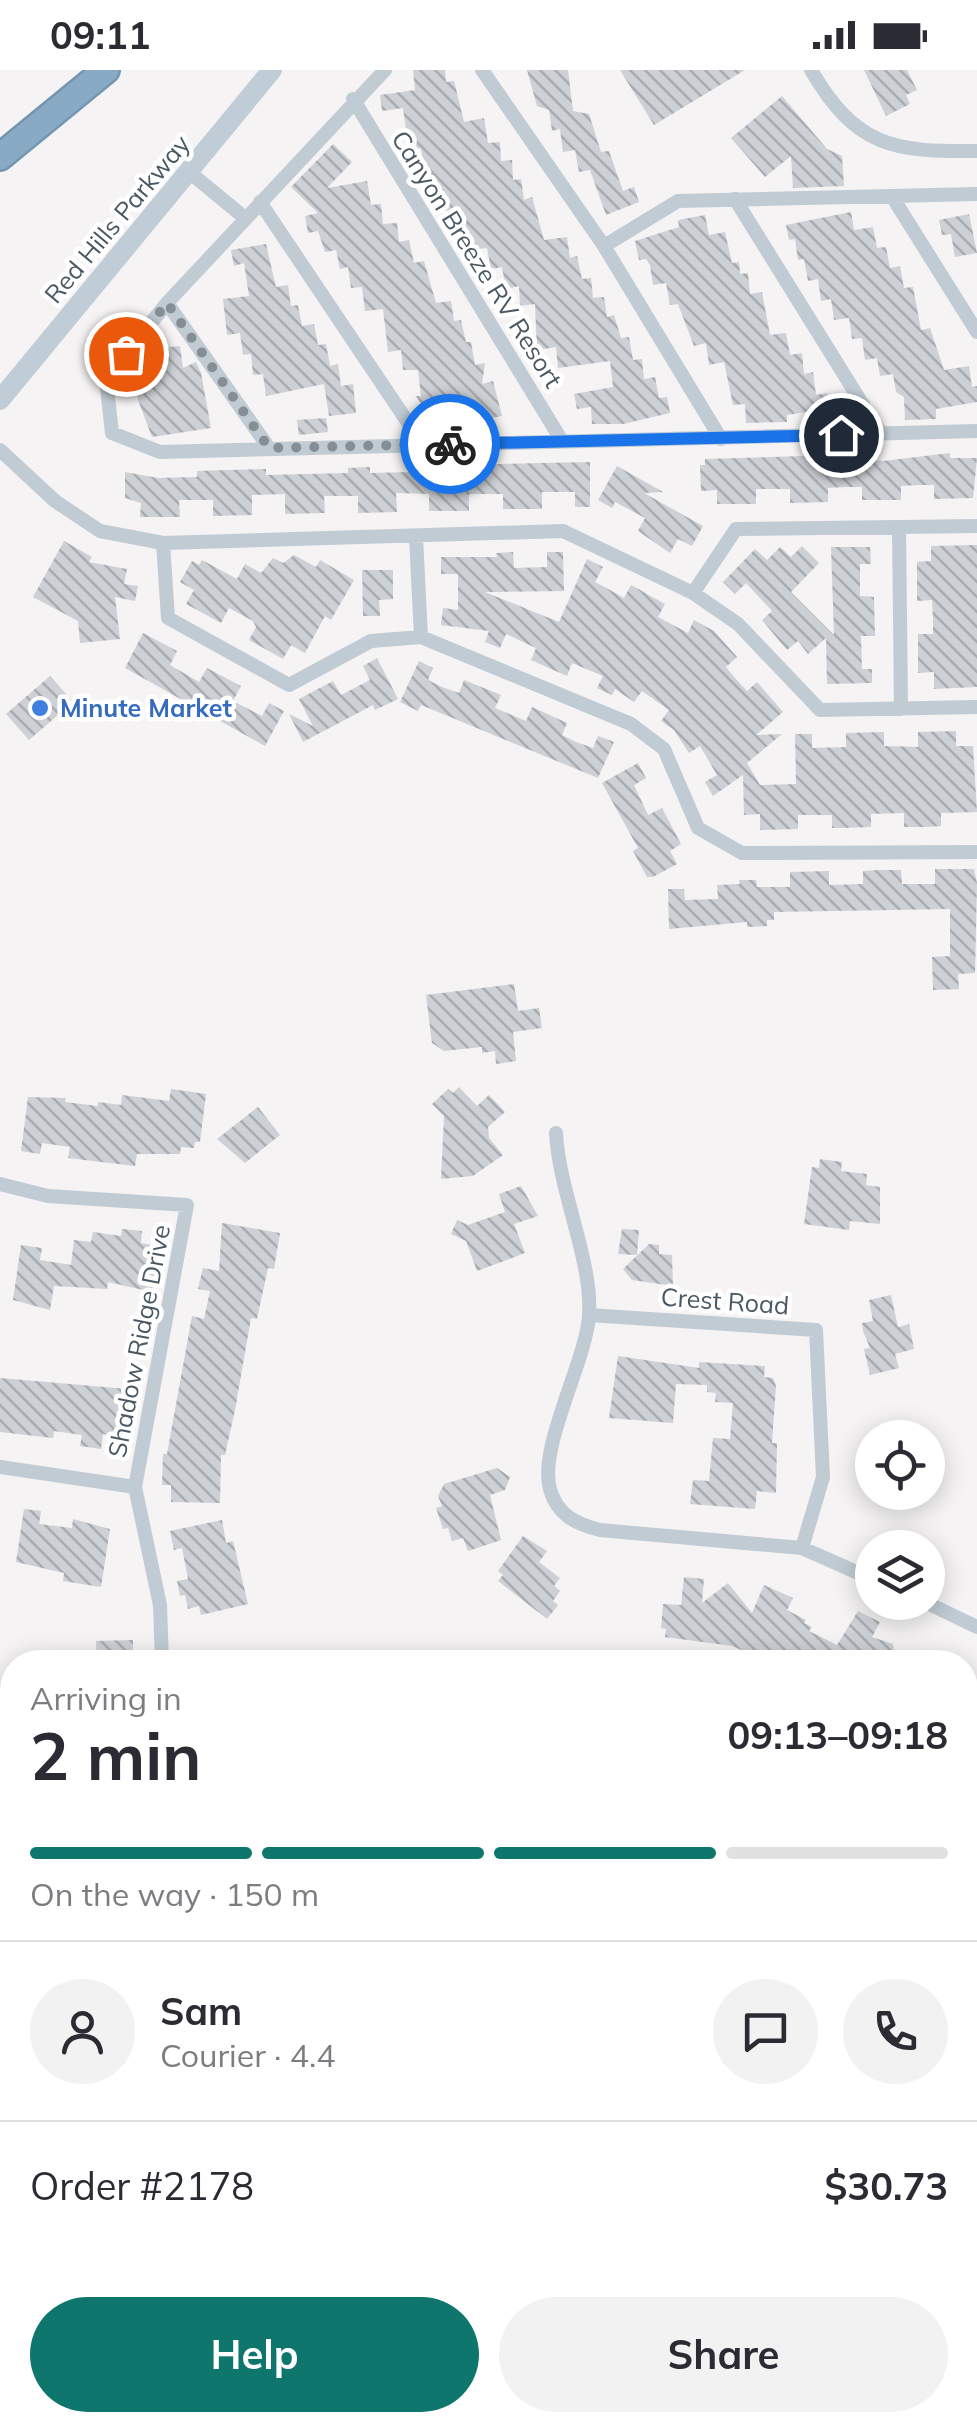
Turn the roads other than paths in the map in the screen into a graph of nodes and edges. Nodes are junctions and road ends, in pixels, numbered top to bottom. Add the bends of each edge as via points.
1 (106, 70) edge
2 (272, 70) edge
3 (384, 70) edge
4 (482, 70) edge
5 (811, 70) edge
6 (352, 99) junction
7 (977, 151) edge
8 (0, 157) edge
9 (188, 171) junction
10 (977, 194) edge
11 (894, 198) junction
12 (735, 199) junction
13 (260, 202) junction
14 (245, 218) junction
15 (604, 246) junction
16 (167, 303) junction
17 (977, 332) edge
18 (0, 400) edge
19 (977, 431) edge
20 (880, 434) junction
21 (722, 438) junction
22 (562, 441) junction
23 (423, 445) junction
24 (269, 448) junction
25 (0, 450) edge
26 (977, 526) edge
27 (899, 527) junction
28 (416, 537) junction
29 (163, 543) junction
30 (693, 593) junction
31 (422, 637) junction
32 (977, 708) edge
33 (902, 709) junction
34 (977, 852) edge
35 (556, 1133) dead end
36 (0, 1184) edge
37 (589, 1315) junction
38 (0, 1467) edge
39 (135, 1487) junction
40 (802, 1548) junction
41 (855, 1571) edge
42 (945, 1612) edge
43 (977, 1627) edge
44 (162, 1650) edge

1 - 8 highway
2 - 9 main road, Red Hills Parkway
3 - 6 street
4 - 15 street
5 - 7 street via 845,120 876,140 916,152
6 - 13 street
6 - 22 street, Canyon Breeze RV Resort
9 - 14 street
9 - 18 main road, Red Hills Parkway
10 - 11 street
11 - 12 street
11 - 17 street
12 - 15 street via 678,201
12 - 20 street
13 - 14 street
13 - 23 street
14 - 16 street
15 - 21 street
16 - 24 street
16 - 24 street via 106,379 112,433 160,452
19 - 20 street
20 - 21 street
21 - 22 street
22 - 23 street
23 - 24 street
25 - 29 street via 100,531
26 - 27 street
27 - 30 street via 736,528
27 - 33 street
28 - 29 street
28 - 30 street via 563,531
28 - 31 street
29 - 31 street via 168,618 289,686 371,640
30 - 33 street via 738,624 820,710
31 - 34 street via 631,724 664,749 698,828 742,853
32 - 33 street
35 - 37 street via 558,1173
36 - 39 street, Shadow Ridge Drive via 48,1196 187,1206
37 - 40 street, Crest Road via 816,1330 823,1477
37 - 40 street via 547,1471 559,1508 575,1524 600,1530
38 - 39 street
39 - 44 street, Shadow Ridge Drive via 160,1605
40 - 41 street
42 - 43 street

